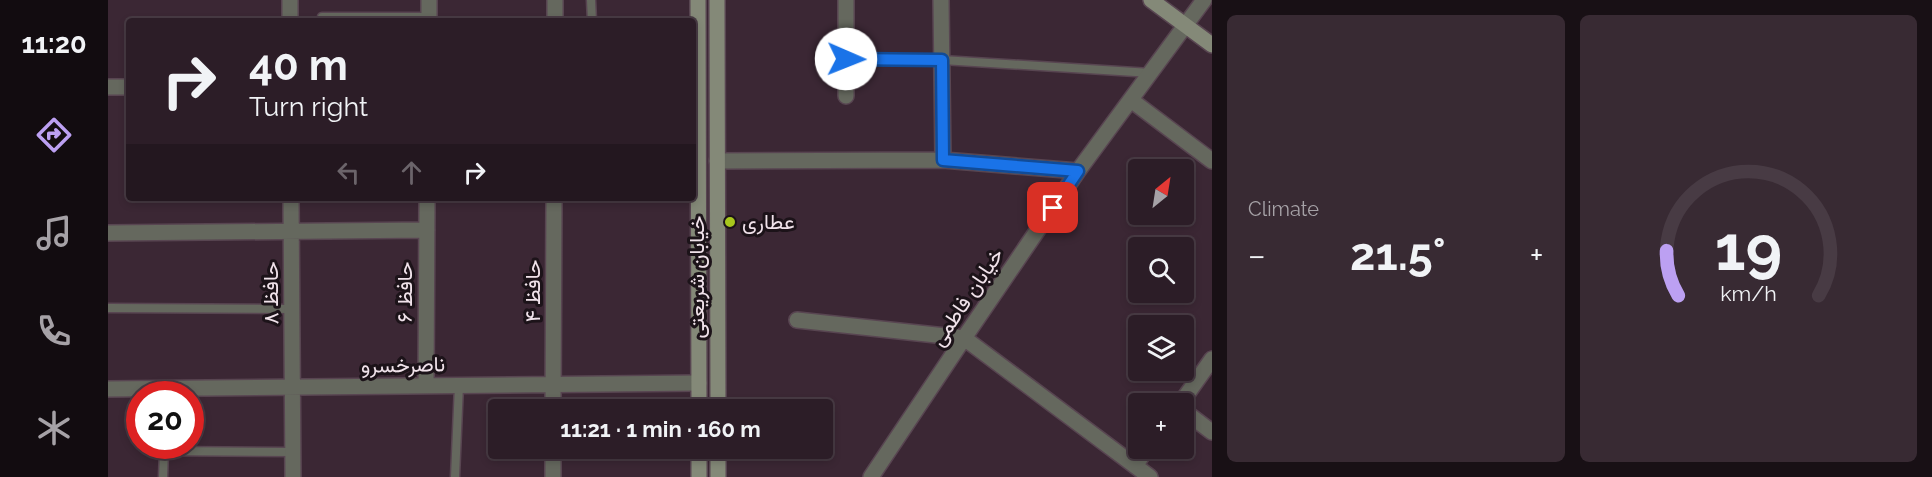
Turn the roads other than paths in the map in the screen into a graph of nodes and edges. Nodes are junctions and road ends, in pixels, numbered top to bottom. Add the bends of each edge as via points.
1 (290, 0) edge
2 (429, 0) edge
3 (555, 0) edge
4 (591, 0) edge
5 (699, 0) edge
6 (717, 0) edge
7 (846, 0) edge
8 (941, 0) edge
9 (1151, 0) edge
10 (1204, 0) edge
11 (322, 17) dead end
12 (290, 18) edge
13 (376, 18) edge
14 (429, 18) edge
15 (555, 18) edge
16 (592, 18) edge
17 (1186, 26) junction
18 (1212, 43) edge
19 (846, 59) junction
20 (942, 60) junction
21 (1151, 73) junction
22 (108, 87) edge
23 (126, 87) edge
24 (846, 96) dead end
25 (1131, 100) junction
26 (943, 160) junction
27 (717, 161) junction
28 (1212, 161) edge
29 (1078, 171) junction
30 (291, 201) edge
31 (427, 201) edge
32 (554, 201) edge
33 (427, 230) junction
34 (292, 232) junction
35 (108, 233) edge
36 (108, 308) edge
37 (292, 309) junction
38 (797, 320) dead end
39 (964, 338) junction
40 (1212, 359) edge
41 (699, 383) junction
42 (553, 384) junction
43 (459, 385) junction
44 (426, 386) junction
45 (293, 387) junction
46 (108, 389) edge
47 (1188, 393) edge
48 (553, 399) edge
49 (699, 399) edge
50 (718, 399) edge
51 (1194, 418) edge
52 (1212, 432) edge
53 (293, 452) junction
54 (553, 459) edge
55 (699, 459) edge
56 (718, 459) edge
57 (1140, 459) edge
58 (1135, 466) junction
59 (164, 477) edge
60 (293, 477) edge
61 (455, 477) edge
62 (553, 477) edge
63 (699, 477) edge
64 (718, 477) edge
65 (871, 477) edge
66 (1150, 477) edge

1 - 12 street
2 - 14 street
3 - 15 street
4 - 16 lane
5 - 41 street, خیابان شریعتی
6 - 27 street, خیابان شریعتی
7 - 19 street
8 - 20 street
9 - 17 street
10 - 17 street, خیابان فاطمی
11 - 13 lane
17 - 18 street
17 - 21 street, خیابان فاطمی
19 - 20 lane
19 - 24 street
20 - 21 lane
20 - 26 street
21 - 25 street, خیابان فاطمی
22 - 23 street
25 - 28 street
25 - 29 street, خیابان فاطمی
26 - 27 street
26 - 29 street
27 - 50 street, خیابان شریعتی
29 - 39 street, خیابان فاطمی
30 - 34 street, حافظ ۸
31 - 33 street, حافظ ۶
32 - 42 street, حافظ ۴
33 - 34 street
33 - 44 street, حافظ ۶
34 - 35 street
34 - 37 street, حافظ ۸
36 - 37 lane
37 - 45 street, حافظ ۸
38 - 39 street
39 - 58 street
39 - 65 street, خیابان فاطمی
40 - 47 street
41 - 42 street, ناصرخسرو
41 - 49 street, خیابان شریعتی
42 - 43 street, ناصرخسرو
42 - 48 street, حافظ ۴
43 - 44 street, ناصرخسرو
43 - 61 lane
44 - 45 street, ناصرخسرو
45 - 46 street, ناصرخسرو
45 - 53 street, حافظ ۸
51 - 52 street
53 - 59 lane via 164,451
53 - 60 street, حافظ ۸
54 - 62 street
55 - 63 street
56 - 64 street
57 - 58 street
58 - 66 street

